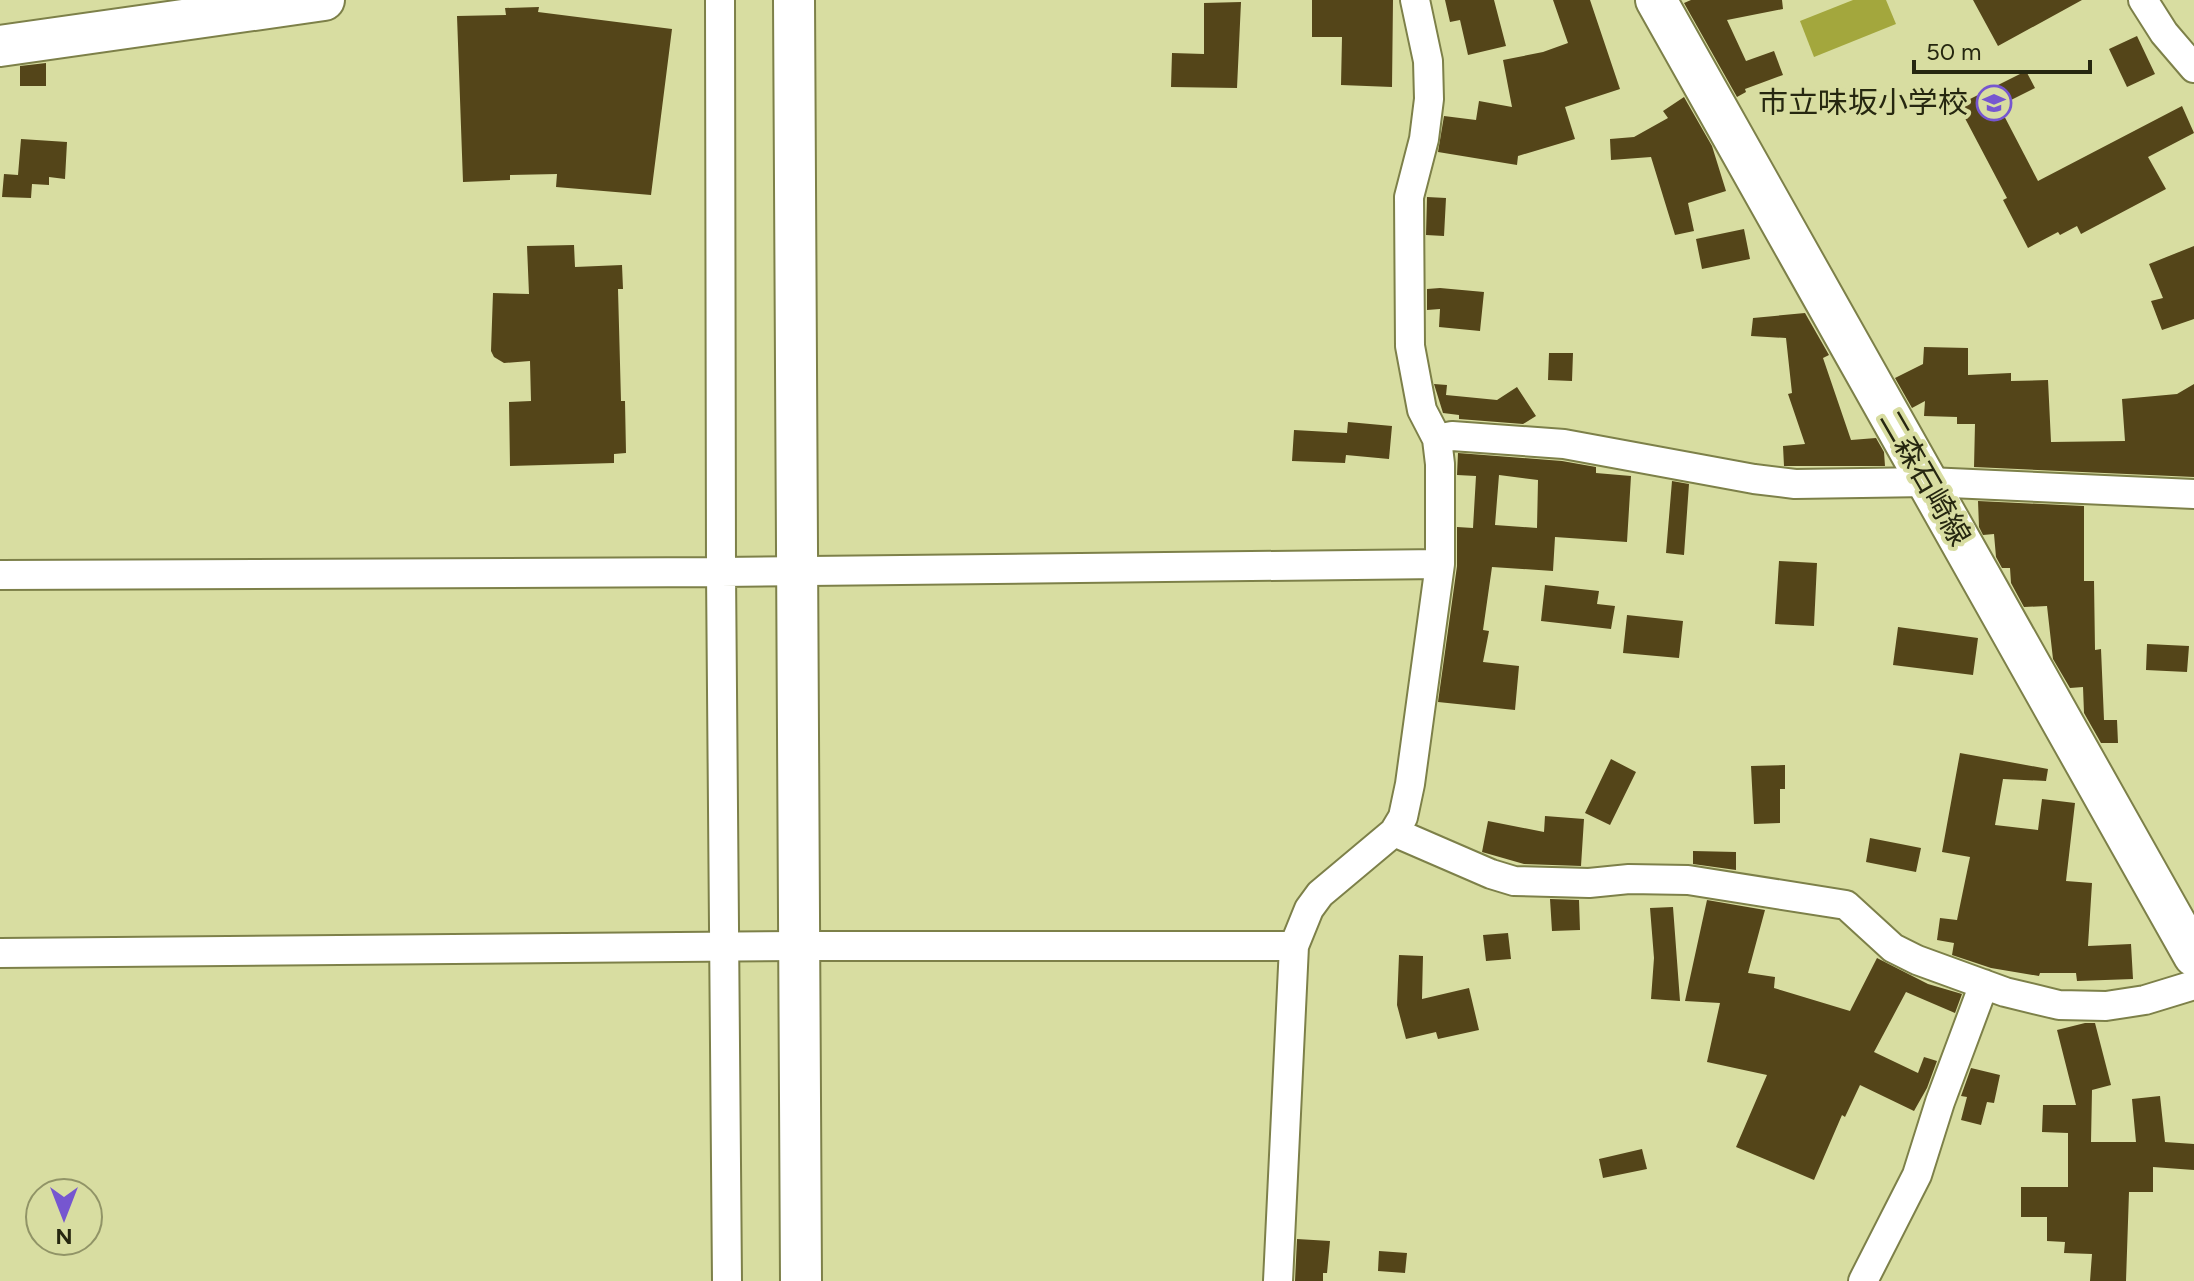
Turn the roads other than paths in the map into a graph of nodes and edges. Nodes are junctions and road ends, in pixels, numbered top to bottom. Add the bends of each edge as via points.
1 (324, 0) edge
2 (720, 0) edge
3 (794, 0) edge
4 (1415, 0) edge
5 (1656, 0) edge
6 (2143, 0) edge
7 (0, 46) edge
8 (2194, 68) edge
9 (1437, 439) junction
10 (1928, 482) junction
11 (2194, 494) edge
12 (1440, 564) junction
13 (797, 571) junction
14 (721, 572) junction
15 (0, 575) edge
16 (1394, 832) junction
17 (799, 946) junction
18 (1294, 946) junction
19 (726, 947) junction
20 (0, 953) edge
21 (2194, 956) edge
22 (1984, 984) junction
23 (2194, 985) edge
24 (727, 1281) edge
25 (801, 1281) edge
26 (1278, 1281) edge
27 (1863, 1281) edge

1 - 7 street
2 - 14 street
3 - 13 street
4 - 9 street via 1428,61 1429,99 1409,197 1410,346 1422,410
5 - 10 street, 二森石崎線
6 - 8 street
9 - 10 street via 1564,444 1795,484
9 - 12 street
10 - 11 street
10 - 21 street, 二森石崎線
12 - 13 street
12 - 16 street via 1410,784
13 - 14 street
13 - 17 street
14 - 15 street
14 - 19 street
16 - 18 street via 1320,894
16 - 22 street via 1514,881 1688,880 1846,905 1893,948
17 - 18 street
17 - 19 street
17 - 25 street
18 - 26 street
19 - 20 street
19 - 24 street
22 - 23 street via 2049,1003 2081,1006 2145,1000
22 - 27 street via 1917,1175

